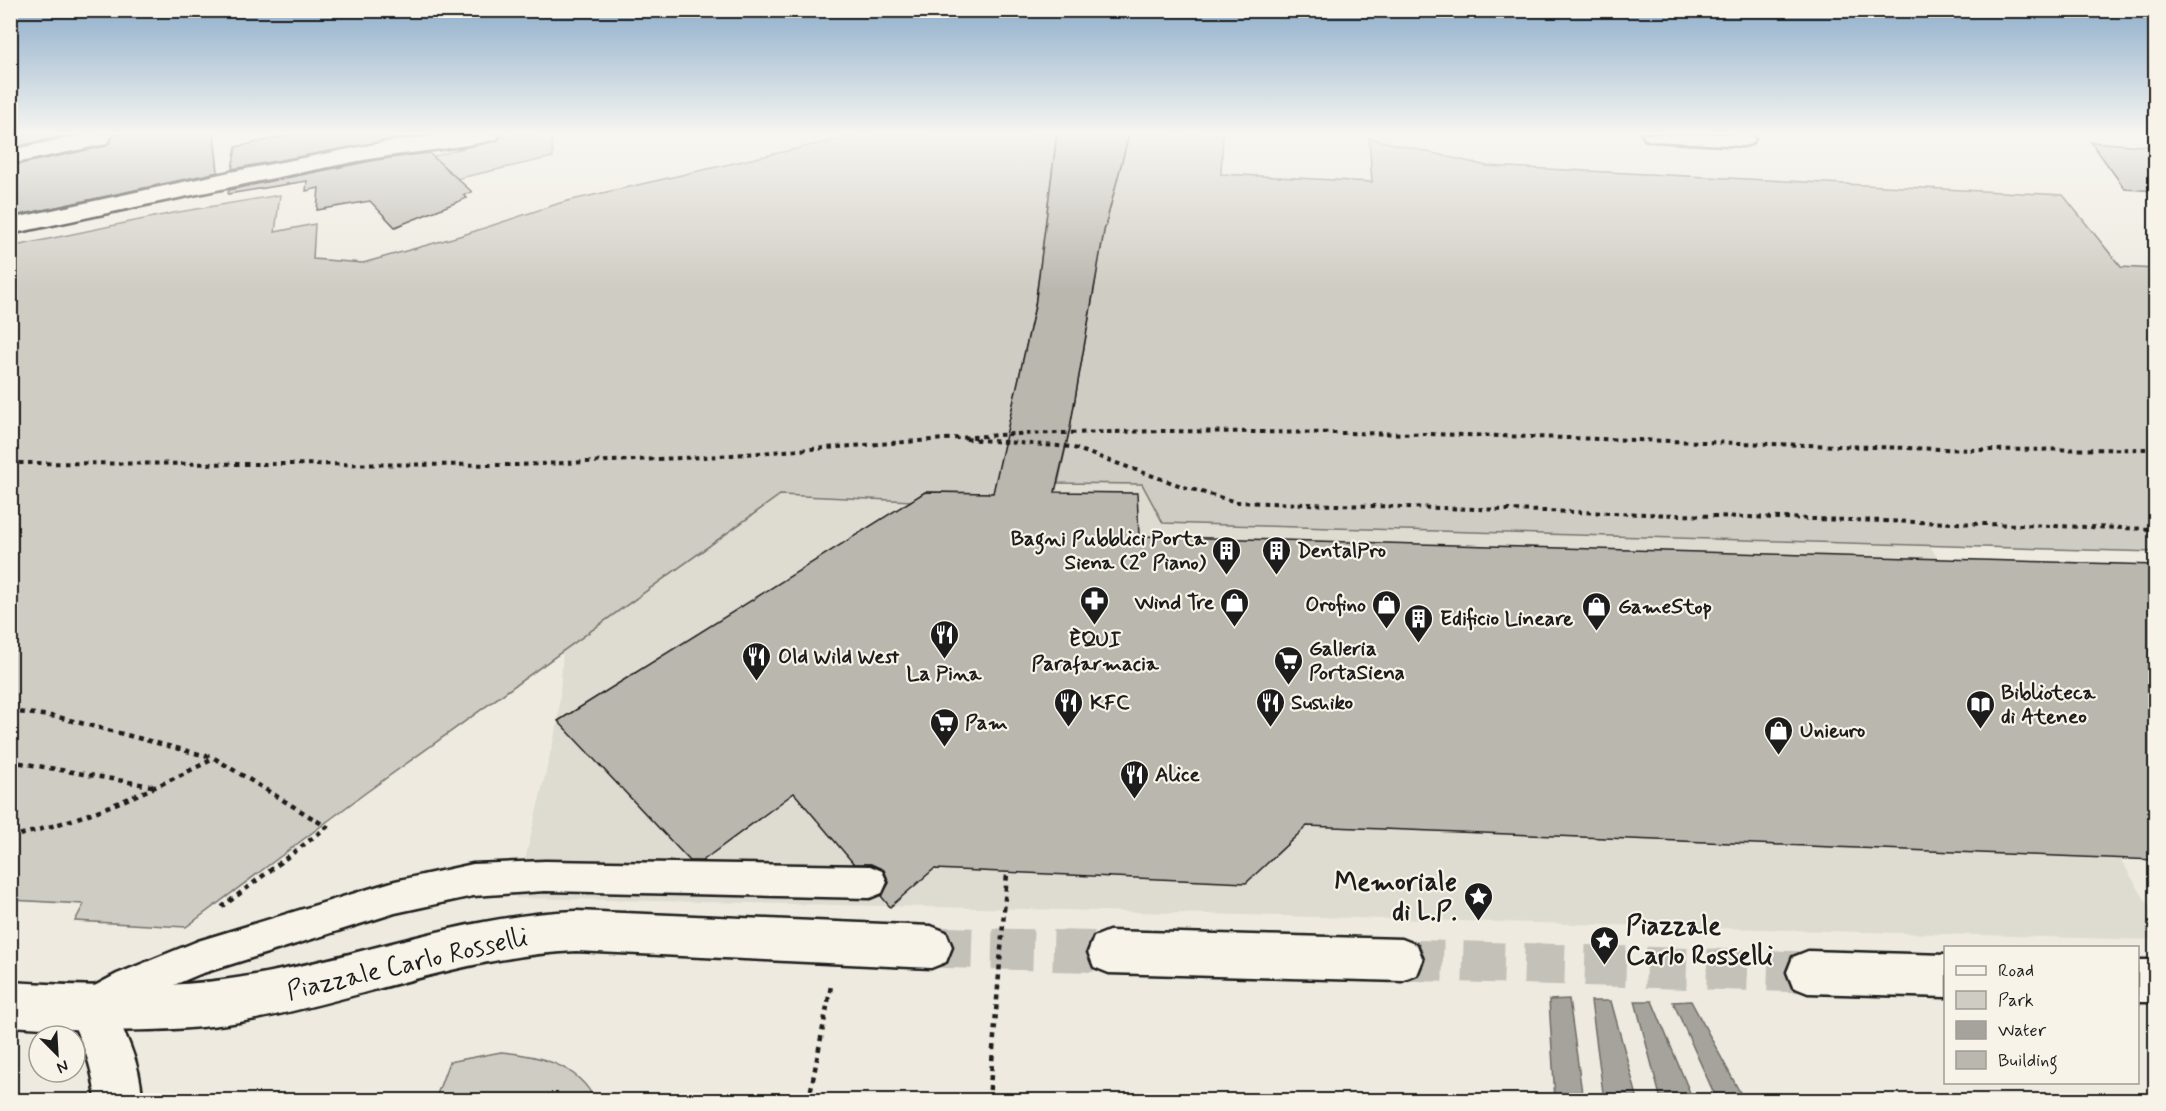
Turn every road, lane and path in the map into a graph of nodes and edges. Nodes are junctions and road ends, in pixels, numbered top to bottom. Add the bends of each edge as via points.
1 (198, 186) edge
2 (10, 227) edge
3 (947, 438) junction
4 (2156, 449) edge
5 (10, 463) edge
6 (2156, 529) edge
7 (10, 711) edge
8 (214, 758) junction
9 (10, 761) edge
10 (158, 787) junction
11 (10, 837) edge
12 (1006, 874) dead end
13 (870, 882) dead end
14 (216, 911) dead end
15 (931, 947) tunnel mouth
16 (1109, 952) tunnel mouth
17 (1402, 960) tunnel mouth
18 (1808, 972) tunnel mouth
19 (1944, 976) edge
20 (832, 981) dead end
21 (2139, 981) edge
22 (2156, 981) edge
23 (10, 1004) edge
24 (89, 1009) junction
25 (119, 1101) edge
26 (809, 1101) edge
27 (988, 1101) edge

1 - 2 main road
3 - 4 path via 1078,432 1248,432 1965,450
3 - 5 path via 705,457 517,465
3 - 6 path via 1071,447 1236,502
7 - 8 path via 58,717
8 - 10 path
8 - 14 path via 327,827
9 - 10 path
10 - 11 path via 47,830
12 - 27 path
13 - 24 lane via 545,876 473,880 395,897 198,958 130,986
15 - 24 main road, Piazzale Carlo Rosselli via 576,931 530,933 495,938 252,998 150,1010
16 - 17 main road
18 - 19 main road
20 - 26 path
21 - 22 main road
23 - 24 main road, Piazzale Carlo Rosselli
24 - 25 main road via 110,1048

